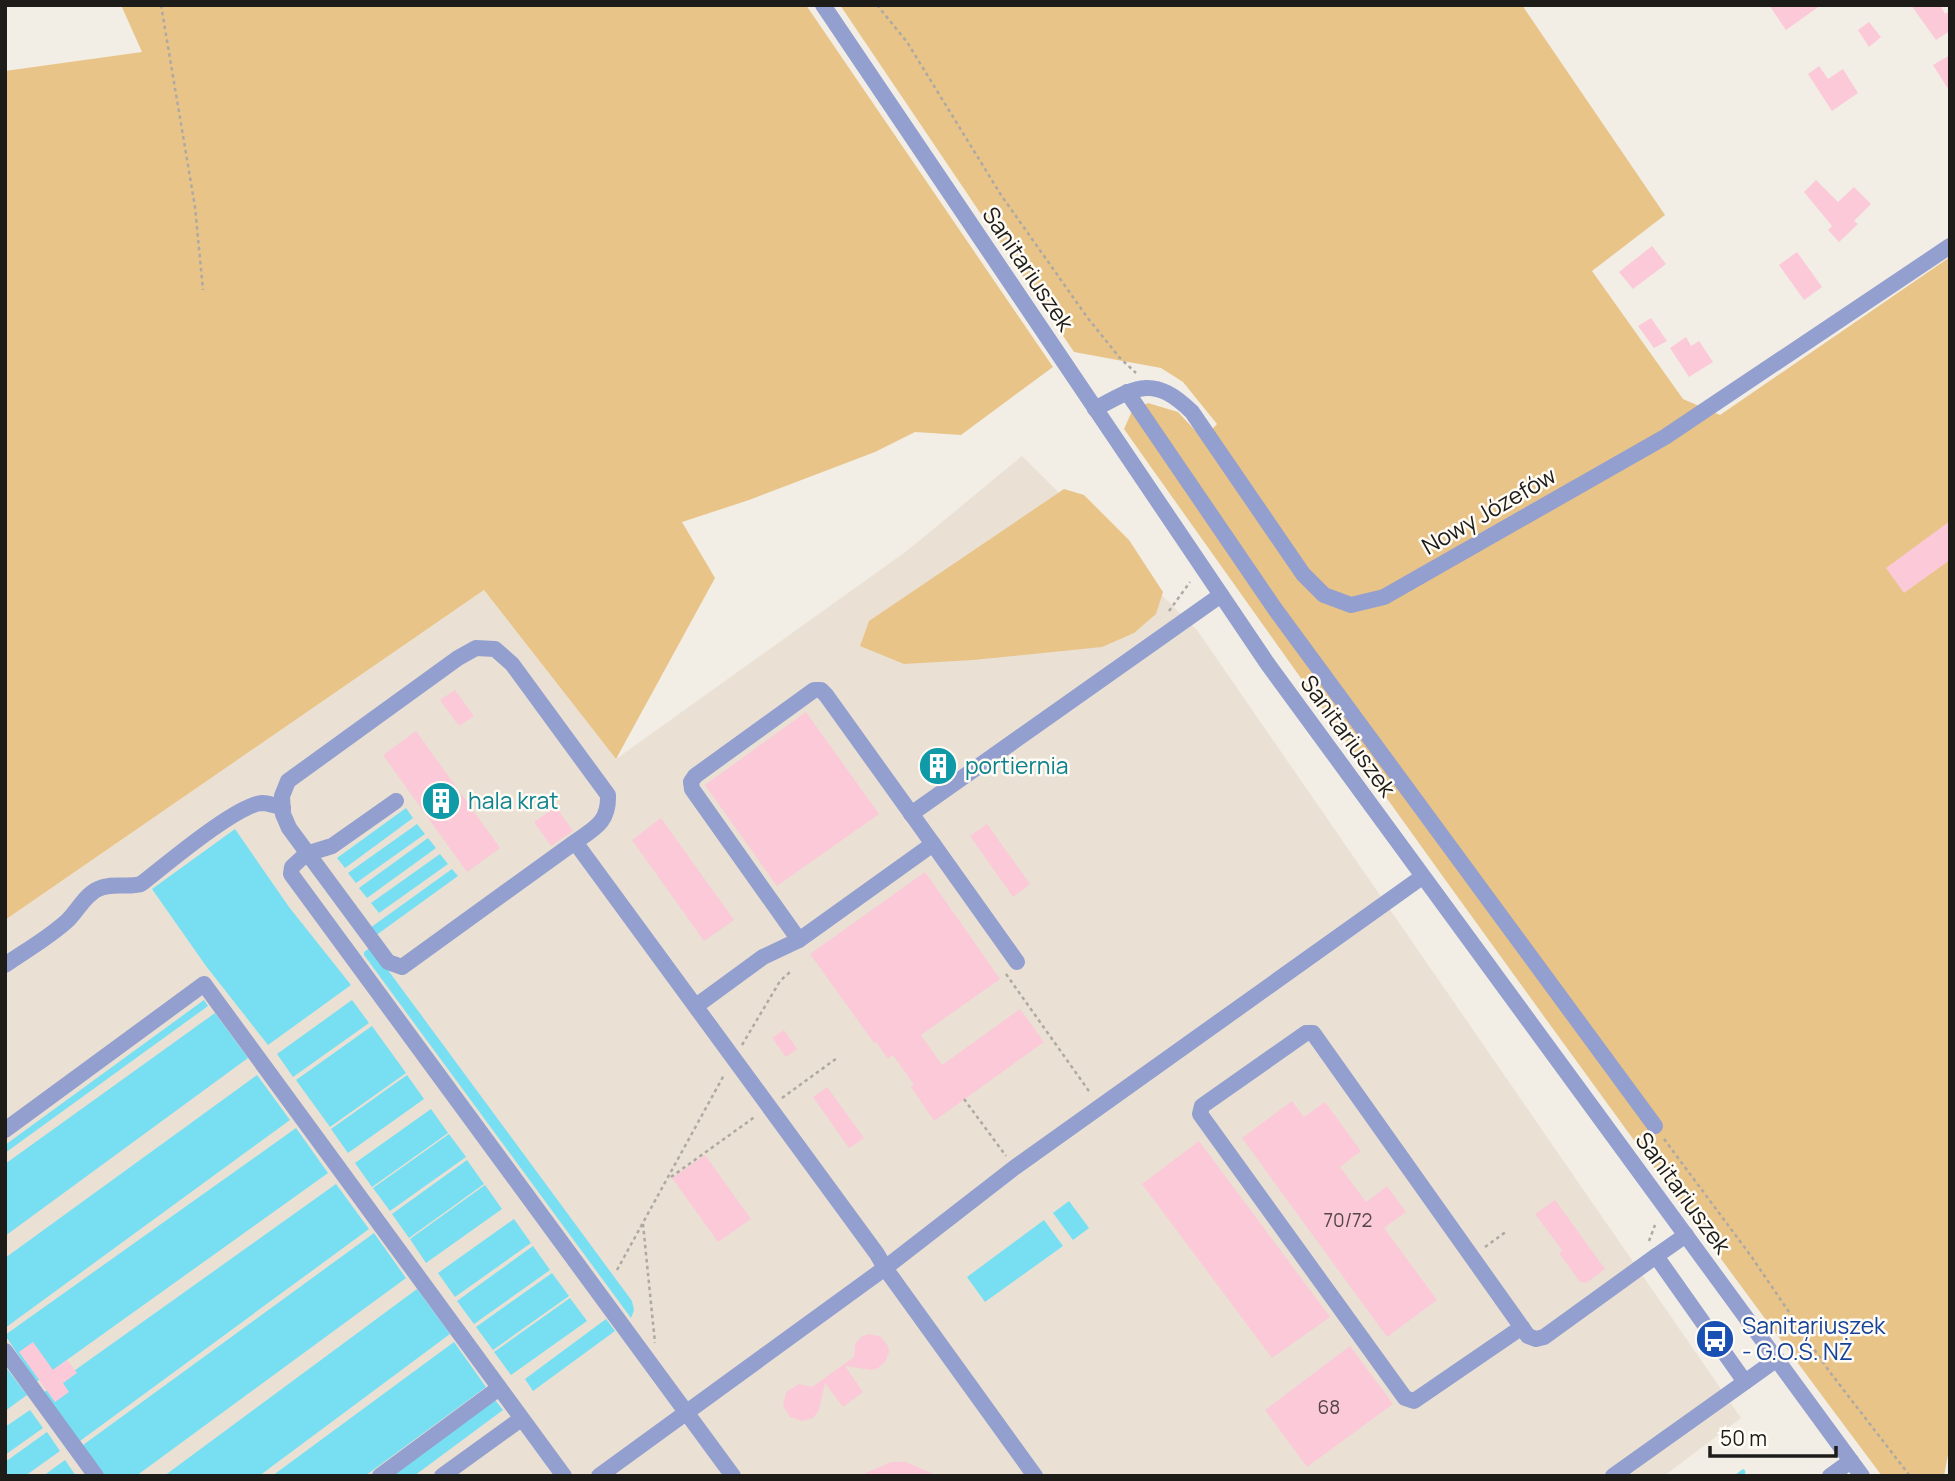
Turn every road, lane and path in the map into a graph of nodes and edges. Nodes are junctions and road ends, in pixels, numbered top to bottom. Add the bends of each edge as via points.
1 (161, 5) edge
2 (823, 5) edge
3 (877, 5) edge
4 (1950, 246) edge
5 (203, 290) dead end
6 (1151, 387) junction
7 (1128, 392) junction
8 (1095, 409) junction
9 (1221, 595) junction
10 (396, 801) dead end
11 (283, 808) junction
12 (911, 814) junction
13 (575, 842) junction
14 (933, 844) junction
15 (306, 854) junction
16 (1422, 877) junction
17 (799, 940) junction
18 (1017, 962) joint
19 (5, 965) edge
20 (790, 972) dead end
21 (695, 1006) junction
22 (734, 1058) junction
23 (838, 1059) dead end
24 (964, 1099) dead end
25 (1100, 1106) junction
26 (769, 1107) junction
27 (1654, 1126) joint
28 (5, 1130) edge
29 (1013, 1168) junction
30 (668, 1179) junction
31 (643, 1224) junction
32 (1655, 1225) dead end
33 (1507, 1231) dead end
34 (1686, 1235) junction
35 (1652, 1249) junction
36 (1472, 1257) junction
37 (885, 1268) junction
38 (617, 1270) dead end
39 (1522, 1327) junction
40 (656, 1347) dead end
41 (5, 1351) edge
42 (1777, 1359) junction
43 (1745, 1382) junction
44 (499, 1388) junction
45 (686, 1412) junction
46 (521, 1419) junction
47 (1851, 1461) junction
48 (96, 1476) edge
49 (380, 1476) edge
50 (442, 1476) edge
51 (564, 1476) edge
52 (599, 1476) edge
53 (733, 1476) edge
54 (1035, 1476) edge
55 (1614, 1476) edge
56 (1830, 1476) edge
57 (1862, 1476) edge
58 (1910, 1476) edge

1 - 5 path via 195,207
2 - 8 street, Sanitariuszek
3 - 6 path via 907,42 1000,195 1087,317
4 - 6 street, Nowy Józefów via 1665,437 1384,597 1351,606 1324,595 1303,574 1192,412 1174,395
6 - 7 street
7 - 8 street
7 - 27 street via 1275,609
8 - 9 street, Sanitariuszek
9 - 12 street
9 - 16 street, Sanitariuszek
10 - 15 street via 332,846
11 - 13 street via 288,781 458,657 476,648 495,649 512,664 608,795 604,819
11 - 15 street via 289,828
11 - 19 street via 262,803 247,807 141,884 111,885 91,893 66,922
12 - 14 street
12 - 17 street via 821,690 814,690 695,776 692,789
13 - 15 street via 402,967 388,962
13 - 21 street
14 - 17 street
14 - 18 street
15 - 45 street via 290,874
16 - 25 street
16 - 34 street, Sanitariuszek
17 - 21 street via 764,957
18 - 25 path via 1005,975
20 - 22 path
21 - 22 street
22 - 26 street
22 - 30 path
23 - 26 path
24 - 29 path
25 - 29 street
26 - 30 path
26 - 37 street
27 - 58 path
28 - 44 street via 204,984
29 - 37 street
30 - 31 path
31 - 38 path
31 - 40 path
32 - 35 path
33 - 36 path
34 - 35 street
34 - 42 street, Sanitariuszek
35 - 39 street via 1544,1337 1528,1336
35 - 43 street
36 - 39 street
36 - 39 street via 1313,1033 1306,1033 1202,1106 1200,1114 1405,1398 1414,1401
37 - 45 street
37 - 54 street
41 - 48 street
42 - 43 street
42 - 47 street, Sanitariuszek
43 - 55 street
44 - 46 street
44 - 49 street
45 - 52 street
45 - 53 street
46 - 50 street
46 - 51 street
47 - 56 street
47 - 57 street, Sanitariuszek

